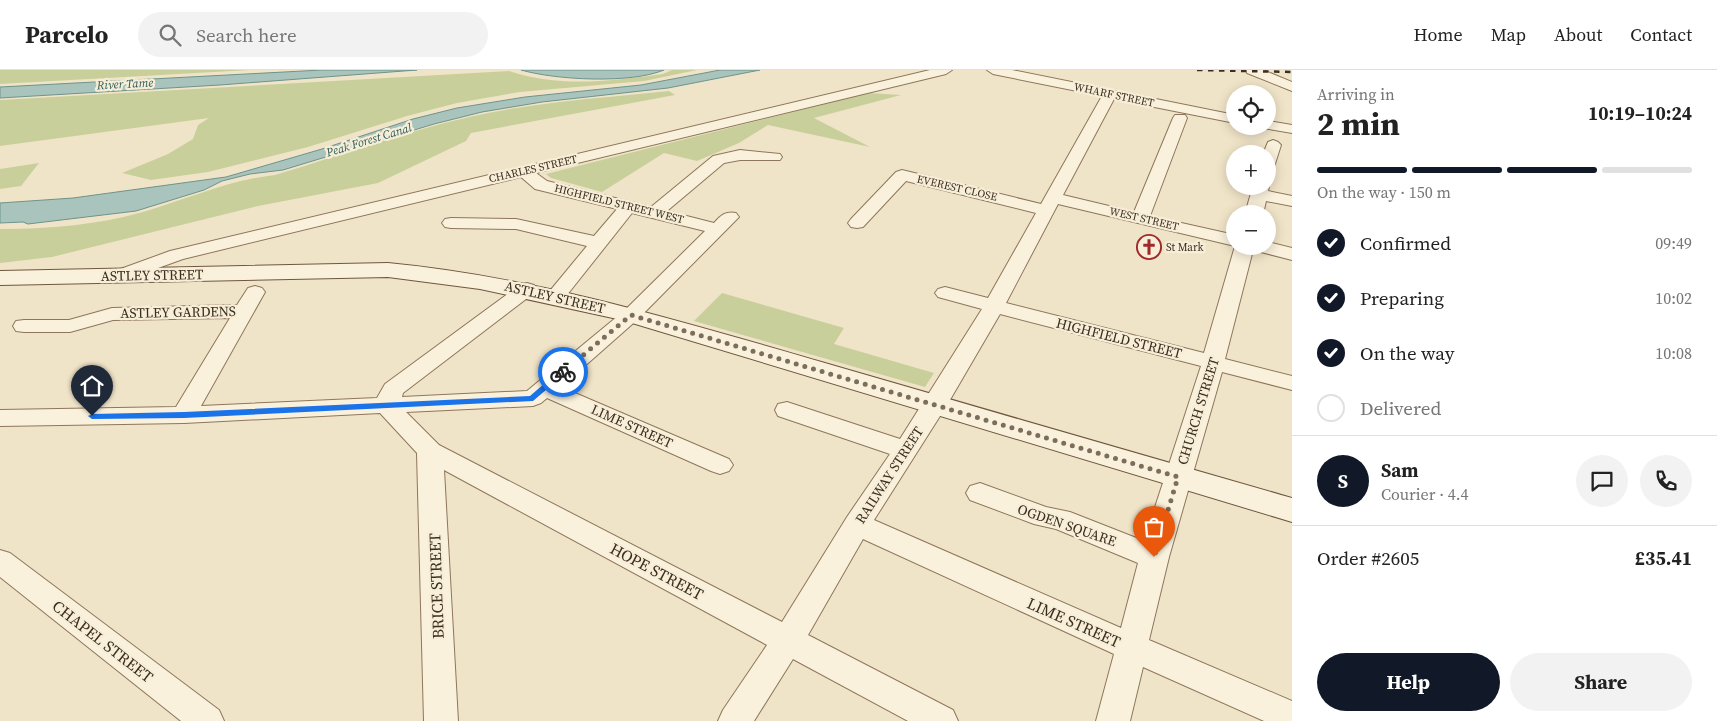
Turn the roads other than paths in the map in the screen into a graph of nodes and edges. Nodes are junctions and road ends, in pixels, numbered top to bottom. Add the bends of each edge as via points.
1 (946, 70) edge
2 (993, 70) edge
3 (1252, 70) edge
4 (1292, 86) edge
5 (1110, 94) junction
6 (1226, 117) edge
7 (1180, 118) dead end
8 (1276, 126) edge
9 (1292, 129) edge
10 (774, 157) dead end
11 (524, 172) junction
12 (1275, 195) edge
13 (1292, 201) edge
14 (1050, 204) junction
15 (628, 207) junction
16 (654, 214) junction
17 (1140, 218) junction
18 (451, 222) dead end
19 (857, 224) dead end
20 (1226, 239) edge
21 (599, 243) junction
22 (1276, 250) edge
23 (1292, 254) edge
24 (1243, 255) edge
25 (122, 275) junction
26 (0, 278) edge
27 (527, 289) junction
28 (945, 293) dead end
29 (556, 296) junction
30 (994, 306) junction
31 (631, 315) junction
32 (24, 326) dead end
33 (1213, 362) junction
34 (1292, 383) edge
35 (544, 388) junction
36 (386, 404) junction
37 (935, 405) junction
38 (787, 410) dead end
39 (184, 415) junction
40 (0, 418) edge
41 (906, 450) junction
42 (430, 451) junction
43 (720, 465) dead end
44 (1178, 477) junction
45 (980, 493) dead end
46 (1292, 510) edge
47 (857, 524) junction
48 (1154, 557) junction
49 (0, 561) edge
50 (788, 640) junction
51 (1131, 647) junction
52 (1292, 717) edge
53 (207, 721) edge
54 (442, 721) edge
55 (735, 721) edge
56 (941, 721) edge
57 (1113, 721) edge

1 - 11 street, CHARLES STREET
2 - 5 street, WHARF STREET
3 - 4 street
5 - 6 street, WHARF STREET
5 - 14 street, RAILWAY STREET
7 - 17 street
8 - 9 street
10 - 16 street via 719,159
11 - 15 street, HIGHFIELD STREET WEST via 541,185
11 - 25 street, CHARLES STREET via 177,255
12 - 13 street
14 - 17 street, WEST STREET
14 - 19 street, EVEREST CLOSE via 902,175
14 - 30 street, RAILWAY STREET
15 - 16 street, HIGHFIELD STREET WEST
15 - 21 street
16 - 31 street, HIGHFIELD STREET WEST via 724,223
17 - 20 street, WEST STREET
18 - 21 street via 516,224
21 - 29 street
22 - 23 street
24 - 33 street, CHURCH STREET
25 - 26 main road, ASTLEY STREET
25 - 27 main road, ASTLEY STREET via 388,270 437,273
27 - 29 main road, ASTLEY STREET
27 - 36 street via 393,389
28 - 30 street, HIGHFIELD STREET
29 - 31 main road, ASTLEY STREET
30 - 33 street, HIGHFIELD STREET
30 - 37 street, RAILWAY STREET
31 - 35 street
31 - 37 main road, ASTLEY STREET
32 - 39 street, ASTLEY GARDENS via 70,326 112,314 250,302
33 - 34 street, HIGHFIELD STREET
33 - 44 street, CHURCH STREET
35 - 36 street via 533,398
35 - 43 street, LIME STREET
36 - 39 street
36 - 42 street, HOPE STREET
37 - 41 street, RAILWAY STREET
37 - 44 main road, ASTLEY STREET
38 - 41 street
39 - 40 street
41 - 47 street, RAILWAY STREET
42 - 50 street, HOPE STREET
42 - 54 street, BRICE STREET
44 - 46 main road, ASTLEY STREET
44 - 48 street, CHURCH STREET
45 - 48 street, OGDEN SQUARE via 1044,517 1060,519
47 - 50 street, RAILWAY STREET
47 - 51 street, LIME STREET
48 - 51 street, CHURCH STREET
49 - 53 street, CHAPEL STREET
50 - 55 street, RAILWAY STREET
50 - 56 street, HOPE STREET
51 - 52 street, LIME STREET
51 - 57 street, CHURCH STREET

